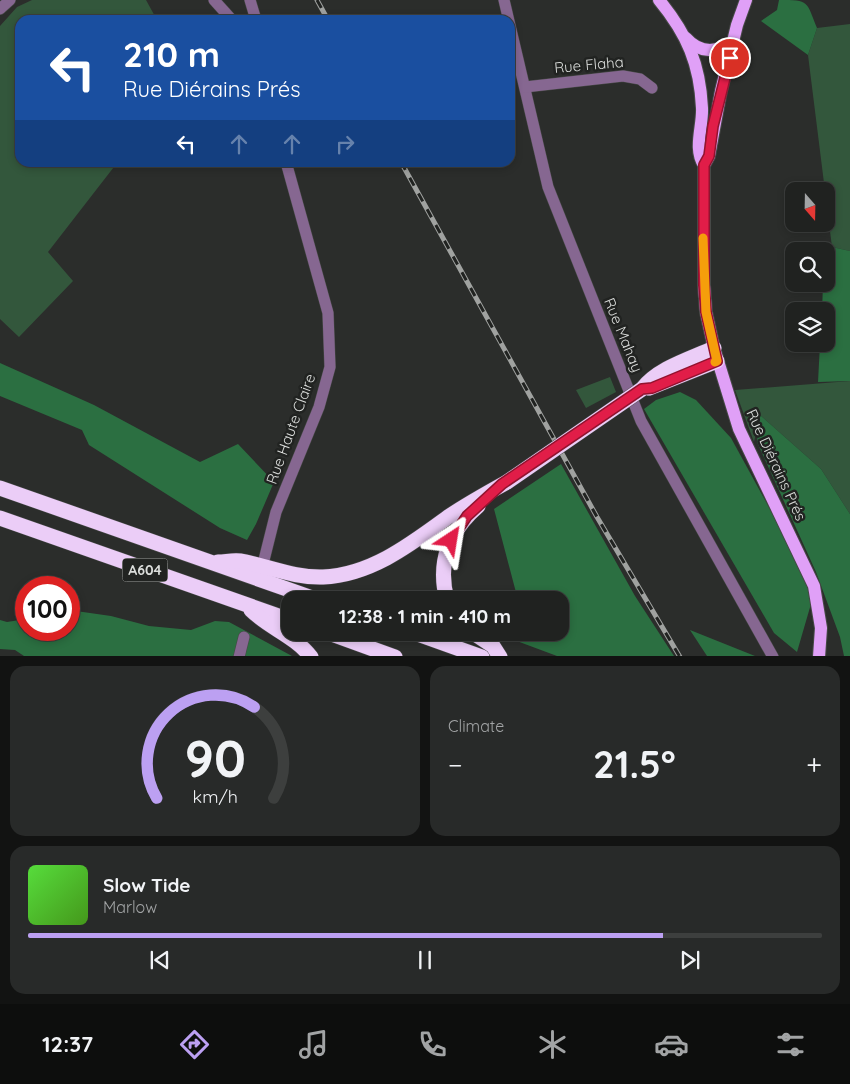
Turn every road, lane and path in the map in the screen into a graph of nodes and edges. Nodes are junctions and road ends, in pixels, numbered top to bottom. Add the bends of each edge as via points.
1 (10, 0) edge
2 (214, 0) edge
3 (250, 0) edge
4 (504, 0) edge
5 (658, 0) edge
6 (746, 0) edge
7 (0, 9) edge
8 (228, 15) edge
9 (254, 15) edge
10 (508, 15) edge
11 (686, 38) junction
12 (734, 40) junction
13 (515, 46) edge
14 (525, 87) junction
15 (652, 88) dead end
16 (704, 165) junction
17 (287, 167) edge
18 (715, 355) junction
19 (505, 483) junction
20 (0, 488) edge
21 (0, 518) edge
22 (264, 560) dead end
23 (209, 562) junction
24 (292, 591) edge
25 (445, 591) edge
26 (244, 604) junction
27 (281, 617) edge
28 (244, 637) dead end
29 (352, 641) edge
30 (438, 641) edge
31 (486, 641) edge
32 (239, 656) edge
33 (311, 656) edge
34 (395, 656) edge
35 (482, 656) edge
36 (500, 656) edge
37 (773, 656) edge
38 (819, 656) edge

1 - 7 street
2 - 8 street
3 - 9 street
4 - 10 street, Rue Mahay
5 - 11 main road, Rue Diérains Prés
6 - 12 main road, Rue Diérains Prés
11 - 12 main road, Rue Diérains Prés via 696,48 710,51
11 - 16 main road, Rue Diérains Prés via 701,83 699,154
12 - 16 main road, Rue Diérains Prés via 709,156
13 - 14 street, Rue Mahay
14 - 15 street, Rue Flaha via 623,76 640,79
14 - 37 street, Rue Mahay via 548,188 640,421
16 - 18 main road, Rue Diérains Prés via 704,285
17 - 22 street, Rue Haute Claire via 328,313 330,367 319,407 276,512
18 - 19 highway, bridge via 647,386
18 - 38 main road, Rue Diérains Prés via 750,454 814,586 821,628
19 - 23 highway via 471,502 416,542 343,574 306,576 239,561
19 - 25 highway via 467,516 446,550
20 - 23 highway, A604
21 - 26 highway, A604
23 - 24 highway, A604
26 - 27 highway, A604
26 - 33 highway via 260,619 304,647
28 - 32 street
29 - 34 highway
30 - 35 highway
31 - 36 highway

